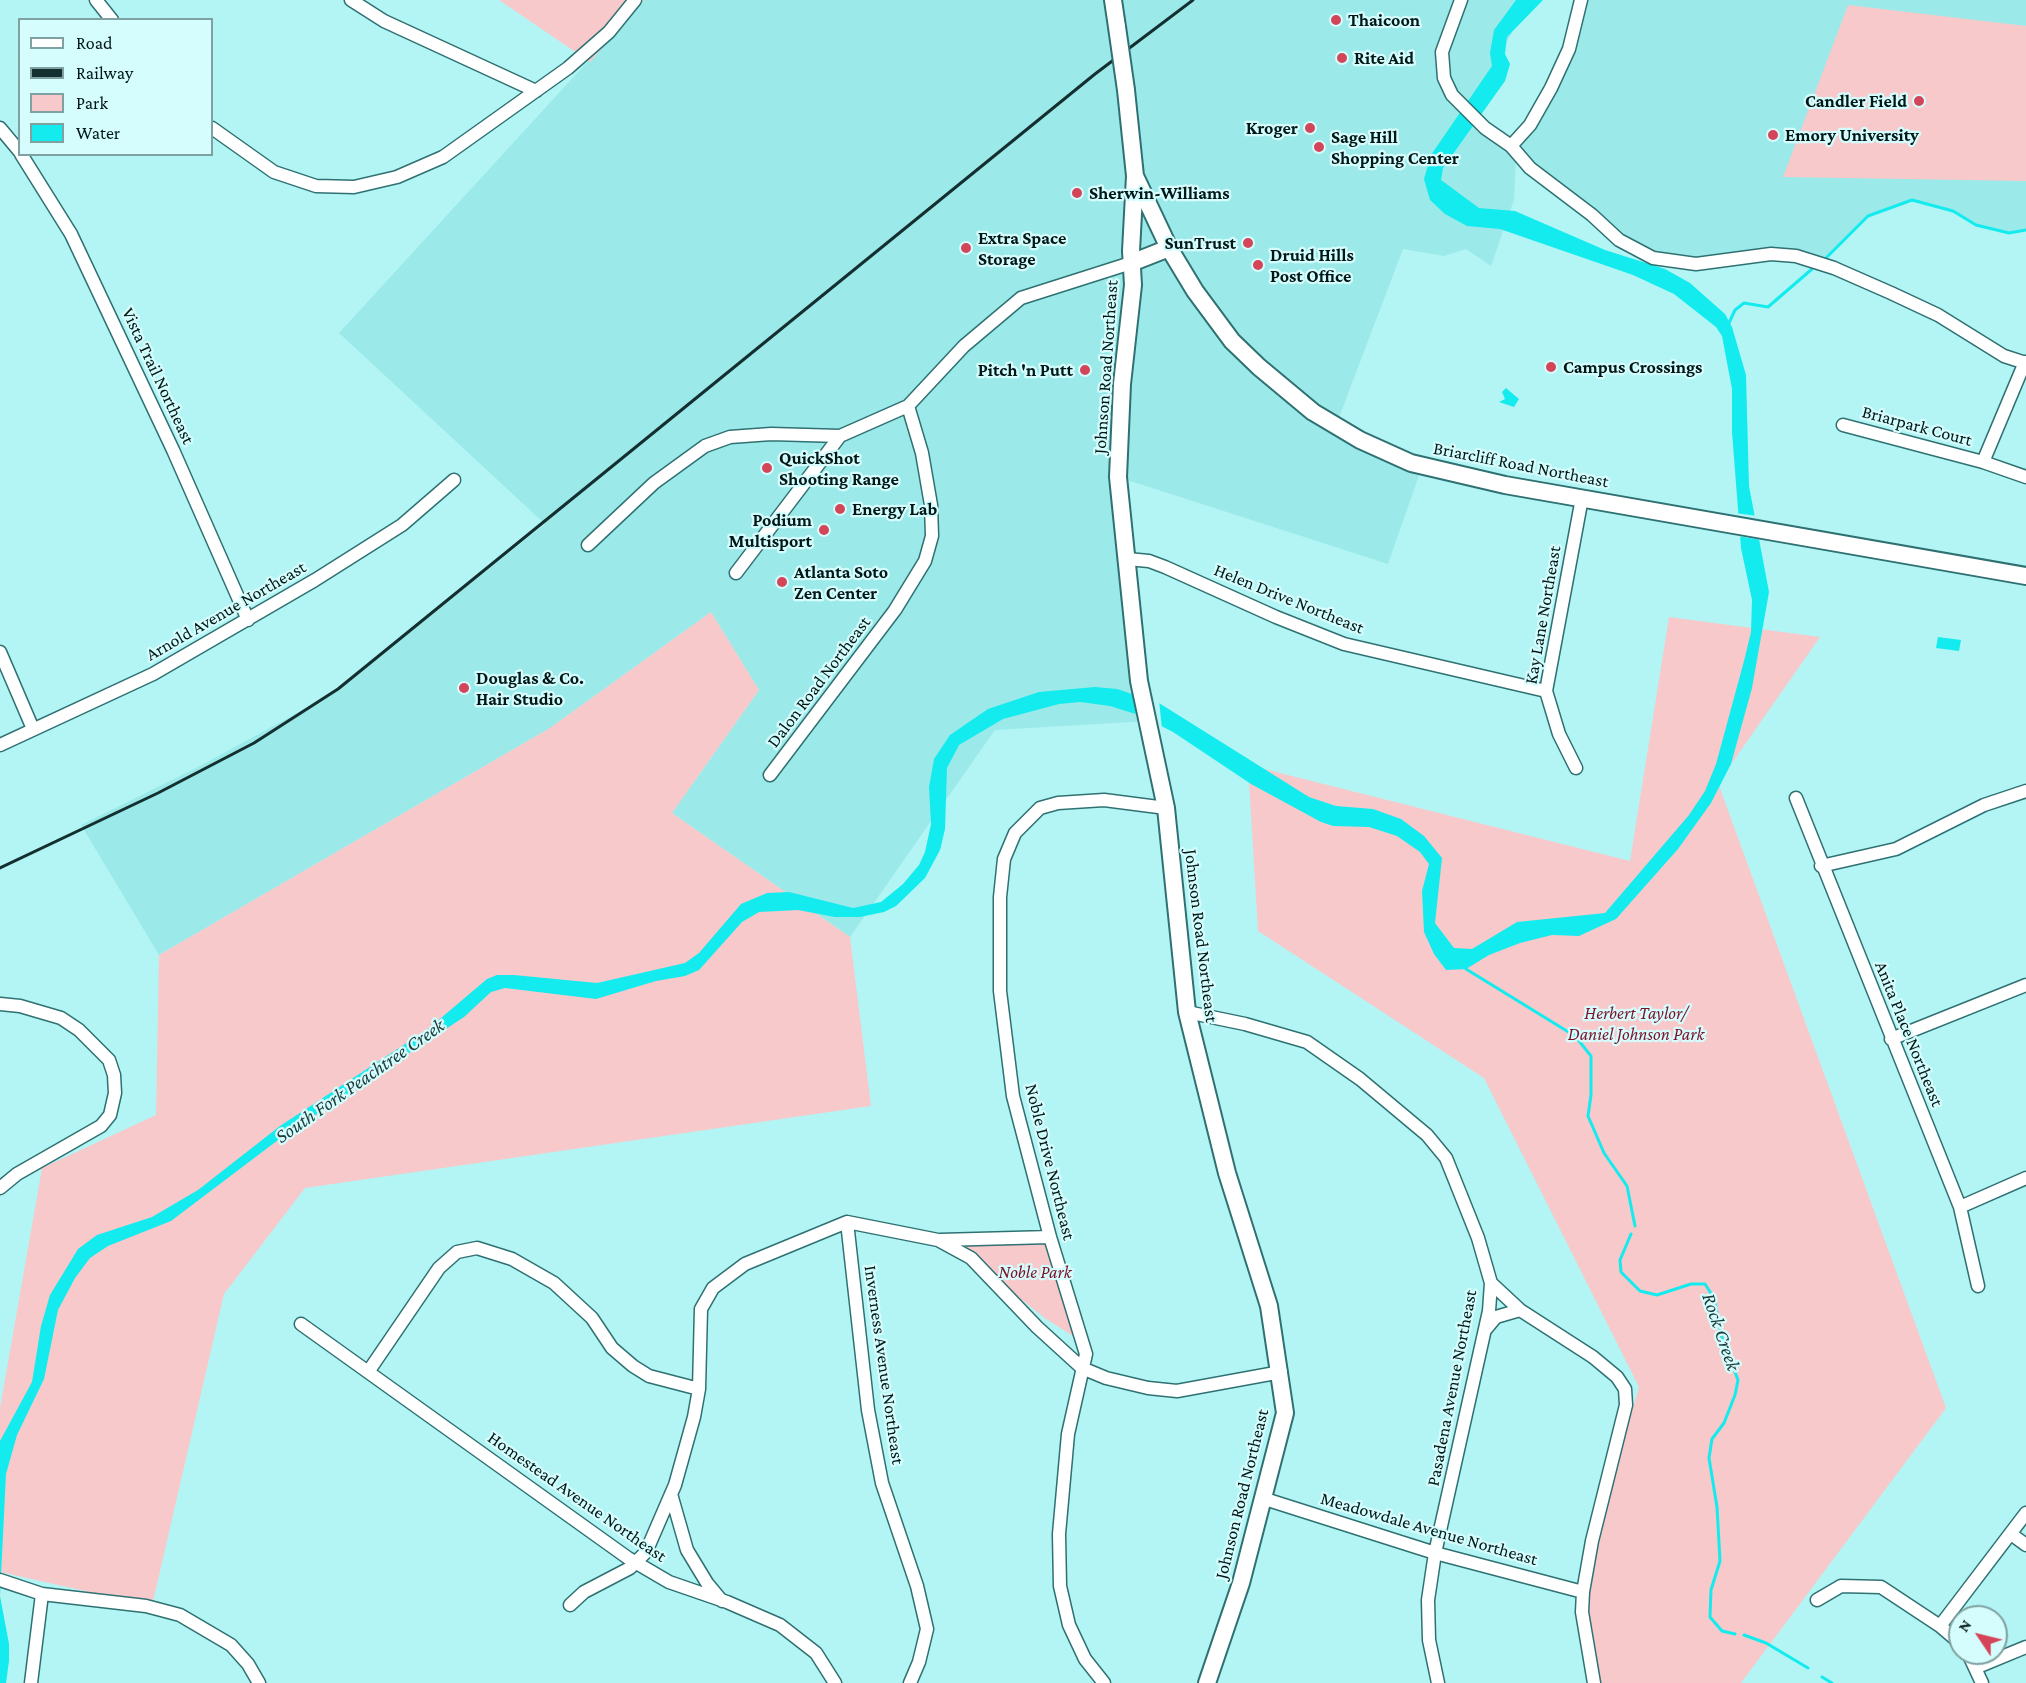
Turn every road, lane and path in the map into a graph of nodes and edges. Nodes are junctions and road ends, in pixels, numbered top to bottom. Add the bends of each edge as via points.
1 (96, 0) edge
2 (351, 0) edge
3 (635, 0) edge
4 (1113, 0) edge
5 (1461, 0) edge
6 (1581, 0) edge
7 (110, 18) edge
8 (537, 91) junction
9 (0, 128) edge
10 (213, 129) edge
11 (1510, 146) junction
12 (18, 150) edge
13 (22, 156) edge
14 (1135, 176) junction
15 (1169, 248) junction
16 (1131, 263) junction
17 (2025, 363) edge
18 (908, 406) junction
19 (1843, 425) dead end
20 (840, 436) junction
21 (1983, 462) junction
22 (2026, 477) edge
23 (454, 480) dead end
24 (1582, 498) junction
25 (588, 545) dead end
26 (1127, 559) junction
27 (736, 573) dead end
28 (2026, 576) edge
29 (248, 620) junction
30 (0, 652) edge
31 (1546, 691) junction
32 (33, 729) junction
33 (0, 745) edge
34 (1576, 768) dead end
35 (771, 775) dead end
36 (2026, 791) edge
37 (1796, 798) dead end
38 (1166, 808) junction
39 (1821, 866) junction
40 (2026, 985) edge
41 (0, 1004) edge
42 (1187, 1012) junction
43 (1891, 1039) junction
44 (2026, 1178) edge
45 (0, 1188) edge
46 (1960, 1207) junction
47 (847, 1222) junction
48 (1050, 1238) junction
49 (938, 1240) junction
50 (1491, 1283) junction
51 (1978, 1286) dead end
52 (1520, 1310) junction
53 (301, 1324) dead end
54 (1485, 1330) junction
55 (1082, 1368) junction
56 (368, 1372) junction
57 (1281, 1372) junction
58 (699, 1389) junction
59 (671, 1494) junction
60 (1265, 1499) junction
61 (2026, 1513) edge
62 (2011, 1534) junction
63 (2026, 1545) edge
64 (1435, 1553) junction
65 (636, 1563) junction
66 (2, 1581) edge
67 (1583, 1592) junction
68 (42, 1594) junction
69 (1817, 1600) dead end
70 (722, 1601) junction
71 (570, 1605) dead end
72 (1940, 1626) junction
73 (1948, 1633) edge
74 (2026, 1647) edge
75 (1974, 1665) edge
76 (1592, 1666) junction
77 (1975, 1668) junction
78 (31, 1683) edge
79 (259, 1683) edge
80 (835, 1683) edge
81 (910, 1683) edge
82 (1104, 1683) edge
83 (1207, 1683) edge
84 (1438, 1683) edge
85 (1594, 1683) edge
86 (1600, 1683) edge
87 (1982, 1683) edge

1 - 7 street
2 - 8 street via 384,21
3 - 8 street via 609,32
4 - 14 street, Briarcliff Road Northeast, bridge
5 - 11 street via 1442,52 1443,78 1452,95
6 - 11 street via 1560,70 1530,125
8 - 10 street via 443,157 397,177 354,187 316,186 274,172
9 - 12 street, Vista Trail Northeast
11 - 17 street via 1530,168 1619,240 1653,258 1695,264 1771,254 1796,256 1834,268 1938,315 2004,356
13 - 29 street, Vista Trail Northeast via 71,234
14 - 15 street, Briarcliff Road Northeast
14 - 16 street, Johnson Road Northeast
15 - 16 street
15 - 24 street, Briarcliff Road Northeast via 1232,341 1313,412 1360,440 1411,463
16 - 18 street via 1021,298 964,346
16 - 26 street, Johnson Road Northeast via 1133,285 1118,477
17 - 21 street, Briarpark Court
18 - 20 street
18 - 35 street, Dalon Road Northeast via 922,453 931,505 932,536 925,561 895,610
19 - 21 street, Briarpark Court
20 - 25 street via 730,437 705,446 654,483
20 - 27 street
21 - 22 street, Briarpark Court
23 - 29 street, Arnold Avenue Northeast via 402,525
24 - 28 street, Briarcliff Road Northeast
24 - 31 street, Kay Lane Northeast
26 - 31 street, Helen Drive Northeast via 1165,567 1344,644
26 - 38 street, Johnson Road Northeast via 1139,681
29 - 32 street, Arnold Avenue Northeast via 153,674
30 - 32 street
31 - 34 street, Kay Lane Northeast via 1559,734
32 - 33 street, Arnold Avenue Northeast
36 - 39 street via 1984,805 1896,849
37 - 39 street, Anita Place Northeast
38 - 42 street, Johnson Road Northeast
38 - 48 street, Noble Drive Northeast via 1104,800 1040,808 1015,833 1004,859 1000,897 1002,1012 1013,1096
39 - 43 street, Anita Place Northeast
40 - 43 street
41 - 45 street via 61,1018 79,1029 109,1060 115,1093 110,1115 101,1126 17,1174
42 - 50 street, Pasadena Avenue Northeast via 1307,1042 1360,1079 1427,1135 1446,1158 1478,1238
42 - 57 street, Johnson Road Northeast via 1227,1173 1269,1306
43 - 46 street, Anita Place Northeast
44 - 46 street
46 - 51 street, Anita Place Northeast
47 - 49 street
47 - 58 street via 745,1264 713,1288 701,1310
47 - 81 street, Inverness Avenue Northeast via 868,1410 880,1473 926,1623 925,1641
48 - 49 street
48 - 55 street, Noble Drive Northeast via 1086,1353
49 - 55 street via 971,1258
50 - 52 street
50 - 54 street, Pasadena Avenue Northeast
52 - 54 street via 1496,1317
52 - 67 street via 1593,1357 1625,1389 1626,1406
53 - 56 street, Homestead Avenue Northeast
54 - 64 street, Pasadena Avenue Northeast
55 - 57 street via 1137,1386 1177,1391
55 - 82 street, Noble Drive Northeast via 1068,1434 1059,1534 1060,1586 1069,1625 1085,1659
56 - 58 street via 439,1268 457,1252 477,1248 512,1259 554,1283 592,1318 612,1348 633,1366 649,1376
56 - 65 street, Homestead Avenue Northeast
57 - 60 street, Johnson Road Northeast via 1285,1413
58 - 59 street via 684,1457
59 - 65 street via 646,1552
59 - 70 street via 687,1550
60 - 64 street, Meadowdale Avenue Northeast
60 - 83 street, Johnson Road Northeast
61 - 62 street
62 - 63 street
62 - 72 street
64 - 67 street, Meadowdale Avenue Northeast
64 - 84 street, Pasadena Avenue Northeast via 1428,1600 1429,1640
65 - 70 street, Homestead Avenue Northeast via 669,1582
65 - 71 street via 584,1592
66 - 68 street
67 - 76 street via 1582,1612
68 - 78 street
68 - 79 street via 147,1606 180,1615 231,1645
69 - 72 street via 1841,1586 1881,1587
70 - 80 street, Homestead Avenue Northeast via 780,1625 816,1653
72 - 73 street
74 - 77 street
75 - 77 street
76 - 85 street
76 - 86 street
77 - 87 street

